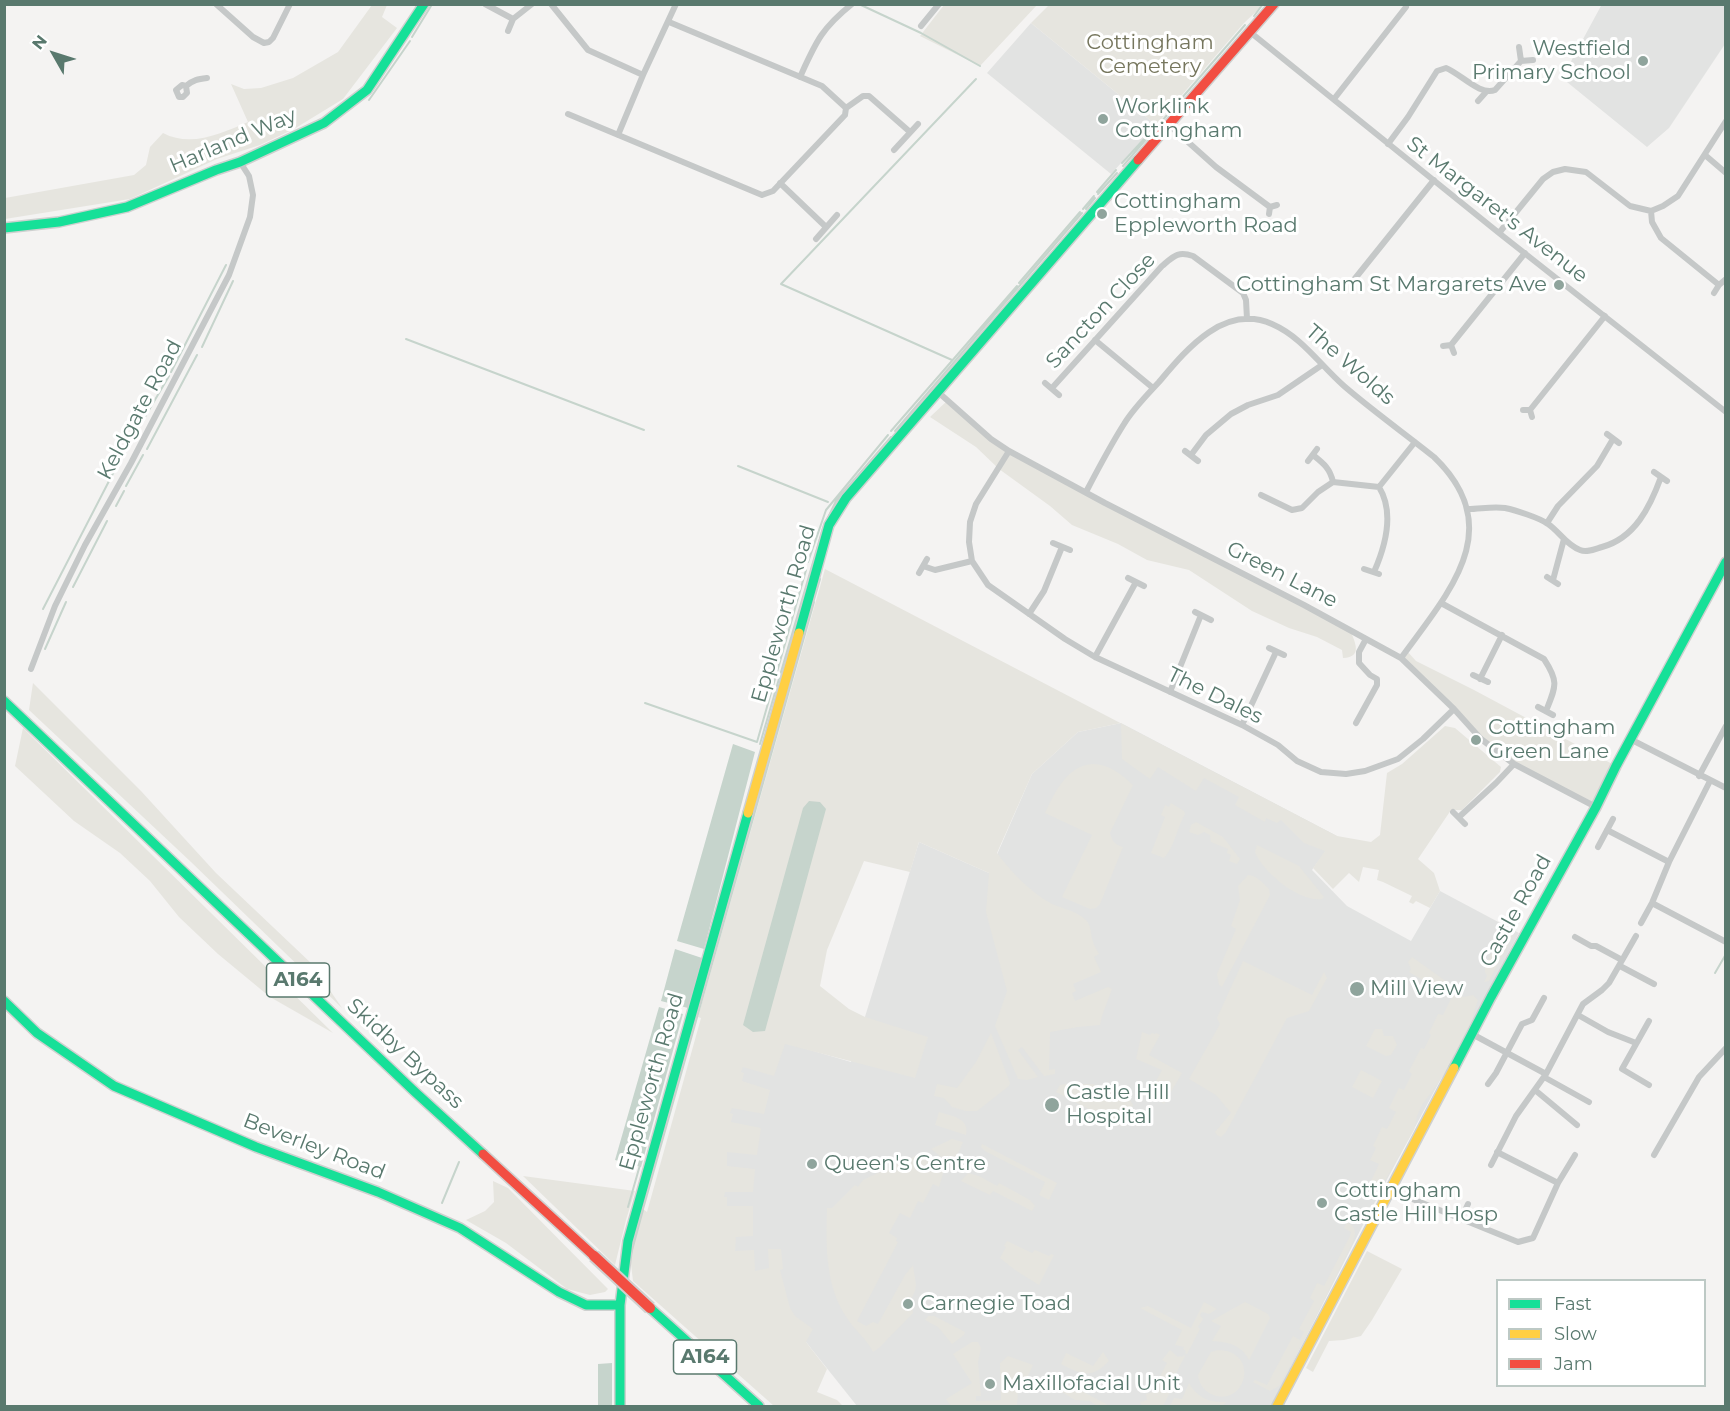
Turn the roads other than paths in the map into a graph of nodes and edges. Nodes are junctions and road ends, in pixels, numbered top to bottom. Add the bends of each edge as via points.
1 (216, 4) edge
2 (290, 4) edge
3 (424, 4) edge
4 (485, 4) edge
5 (532, 4) edge
6 (551, 4) edge
7 (676, 4) edge
8 (852, 4) edge
9 (939, 4) edge
10 (1274, 4) edge
11 (1406, 7) dead end
12 (513, 19) junction
13 (669, 22) junction
14 (921, 26) dead end
15 (508, 31) dead end
16 (1250, 32) junction
17 (1519, 47) dead end
18 (1533, 60) dead end
19 (1521, 61) junction
20 (643, 75) junction
21 (800, 77) junction
22 (207, 78) dead end
23 (186, 86) dead end
24 (1486, 92) junction
25 (1334, 99) junction
26 (1478, 101) dead end
27 (846, 108) junction
28 (568, 114) dead end
29 (1725, 121) edge
30 (918, 123) dead end
31 (1169, 125) junction
32 (910, 132) junction
33 (618, 135) junction
34 (1388, 144) junction
35 (894, 150) dead end
36 (1705, 155) junction
37 (240, 162) junction
38 (1725, 173) edge
39 (1434, 180) junction
40 (780, 183) junction
41 (1272, 209) dead end
42 (1651, 211) junction
43 (837, 215) dead end
44 (826, 227) junction
45 (4, 228) edge
46 (1499, 233) junction
47 (816, 239) dead end
48 (1525, 253) junction
49 (1725, 279) edge
50 (1353, 281) dead end
51 (1719, 285) junction
52 (1714, 293) dead end
53 (1605, 316) junction
54 (1247, 319) junction
55 (1095, 340) junction
56 (1451, 345) junction
57 (1443, 346) dead end
58 (1454, 353) dead end
59 (1322, 366) junction
60 (1044, 383) dead end
61 (1052, 388) junction
62 (1153, 388) junction
63 (938, 392) junction
64 (1059, 395) dead end
65 (1522, 410) dead end
66 (1725, 412) edge
67 (1607, 434) dead end
68 (1613, 439) junction
69 (1415, 442) junction
70 (1619, 443) dead end
71 (1009, 451) junction
72 (1198, 461) dead end
73 (1308, 461) dead end
74 (1654, 472) dead end
75 (1333, 482) junction
76 (1379, 487) junction
77 (1086, 492) junction
78 (1262, 495) dead end
79 (1468, 509) junction
80 (1547, 523) junction
81 (1564, 539) junction
82 (1053, 543) dead end
83 (1062, 547) junction
84 (1070, 550) dead end
85 (927, 559) dead end
86 (972, 561) junction
87 (1725, 562) edge
88 (1364, 569) dead end
89 (1128, 578) dead end
90 (1552, 581) dead end
91 (1136, 582) junction
92 (1144, 586) dead end
93 (1441, 603) junction
94 (1029, 614) junction
95 (1211, 620) dead end
96 (1502, 635) junction
97 (1366, 639) junction
98 (1269, 648) dead end
99 (1276, 652) junction
100 (1284, 656) dead end
101 (1095, 657) junction
102 (1401, 658) junction
103 (31, 669) dead end
104 (1473, 675) dead end
105 (1480, 679) junction
106 (1488, 682) dead end
107 (1170, 692) junction
108 (4, 701) edge
109 (1538, 707) dead end
110 (1454, 710) junction
111 (1546, 711) junction
112 (1553, 715) dead end
113 (1356, 723) dead end
114 (1242, 725) junction
115 (1725, 726) edge
116 (1630, 739) junction
117 (1514, 764) junction
118 (1699, 776) junction
119 (1710, 781) junction
120 (1725, 788) edge
121 (1596, 807) junction
122 (1612, 819) dead end
123 (1465, 824) dead end
124 (1607, 830) junction
125 (1598, 847) dead end
126 (1669, 862) junction
127 (1652, 903) junction
128 (1641, 923) dead end
129 (1636, 936) dead end
130 (1575, 937) dead end
131 (1725, 942) edge
132 (1621, 963) junction
133 (1654, 984) dead end
134 (1544, 998) dead end
135 (4, 1001) edge
136 (1578, 1015) junction
137 (1649, 1021) dead end
138 (1472, 1034) junction
139 (1636, 1043) junction
140 (1725, 1048) edge
141 (1507, 1053) junction
142 (1545, 1076) junction
143 (1488, 1084) dead end
144 (1649, 1085) dead end
145 (1535, 1090) junction
146 (1589, 1102) dead end
147 (1577, 1125) dead end
148 (1497, 1152) junction
149 (1575, 1155) dead end
150 (1654, 1155) dead end
151 (1491, 1165) dead end
152 (1558, 1183) junction
153 (1405, 1196) dead end
154 (1468, 1204) dead end
155 (1461, 1219) junction
156 (620, 1305) junction
157 (620, 1407) edge
158 (759, 1407) edge
159 (1277, 1407) edge

1 - 2 street via 264,43 273,38
3 - 37 main road, Harland Way via 367,90 324,123
4 - 12 street
5 - 12 street
6 - 20 street via 588,50
7 - 13 street
8 - 21 street via 824,30
9 - 14 street
10 - 16 main road, Eppleworth Road
11 - 25 street
12 - 15 street
13 - 20 street
13 - 21 street
16 - 25 street, St Margaret's Avenue
16 - 31 main road, Eppleworth Road
17 - 19 street
18 - 19 street
19 - 24 street via 1495,90
20 - 33 street
21 - 27 street via 822,86
22 - 23 street
24 - 26 street
24 - 34 street via 1454,71 1437,71
25 - 34 street, St Margaret's Avenue
27 - 32 street via 868,96
27 - 40 street via 845,115
28 - 33 street
29 - 36 street
30 - 32 street
31 - 41 street
31 - 63 main road, Eppleworth Road
32 - 35 street
33 - 40 street via 762,195
34 - 39 street, St Margaret's Avenue
36 - 38 street
36 - 42 street via 1678,196
37 - 45 main road, Harland Way via 127,207 58,222
37 - 103 street, Keldgate Road via 249,176 253,195 250,217 229,275 85,545 55,606
39 - 46 street, St Margaret's Avenue
39 - 50 street
40 - 44 street
42 - 46 street via 1630,206 1586,172 1565,169 1543,179
42 - 51 street via 1661,238
43 - 44 street
44 - 47 street
46 - 48 street, St Margaret's Avenue
48 - 53 street, St Margaret's Avenue
48 - 56 street
49 - 51 street
51 - 52 street
53 - 65 street via 1531,414
53 - 66 street, St Margaret's Avenue
54 - 55 street, Sancton Close via 1243,293 1184,253 1162,266
54 - 59 street, The Wolds via 1270,322 1285,331 1303,343
54 - 62 street, The Wolds via 1218,326 1196,340
55 - 61 street, Sancton Close
55 - 62 street
56 - 57 street
56 - 58 street
59 - 69 street, The Wolds
59 - 72 street via 1278,395 1231,414 1188,453
60 - 61 street, Sancton Close
61 - 64 street, Sancton Close
62 - 77 street, The Wolds via 1125,422
63 - 71 street, Green Lane
63 - 156 main road, Eppleworth Road via 846,498 829,525 628,1241
67 - 68 street
68 - 70 street
68 - 80 street via 1597,466
69 - 76 street
69 - 79 street, The Wolds via 1447,469
71 - 77 street, Green Lane
71 - 86 street, The Dales via 976,504 970,522
73 - 75 street via 1315,452
74 - 81 street via 1664,479 1645,513 1622,539 1589,551 1581,551
75 - 76 street
75 - 78 street via 1302,508 1292,510 1267,502
76 - 88 street via 1387,533 1376,573
77 - 97 street, Green Lane
79 - 80 street via 1505,508
79 - 93 street, The Wolds via 1468,545
80 - 81 street
81 - 90 street
82 - 83 street
83 - 84 street
83 - 94 street via 1044,591
85 - 86 street via 921,569 935,570
86 - 94 street, The Dales via 988,585
87 - 116 main road, Castle Road
89 - 91 street
91 - 92 street
91 - 101 street
93 - 96 street
93 - 102 street, The Wolds
94 - 101 street, The Dales
95 - 107 street via 1198,614
96 - 105 street
96 - 111 street via 1544,658 1553,673 1555,689
97 - 102 street, Green Lane
97 - 113 street via 1359,652 1359,663 1377,679 1377,685
98 - 99 street
99 - 100 street
99 - 114 street
101 - 107 street, The Dales
102 - 110 street, Green Lane
104 - 105 street
105 - 106 street
107 - 114 street, The Dales
108 - 158 main road, Skidby Bypass / A164, bridge via 415,1092
109 - 111 street
110 - 114 street, The Dales via 1398,759 1346,774 1321,772
110 - 117 street, Green Lane via 1481,739
111 - 112 street
115 - 118 street
116 - 118 street
116 - 121 main road, Castle Road
117 - 121 street, Green Lane
117 - 123 street via 1456,814
118 - 119 street
119 - 120 street
119 - 126 street
121 - 138 main road, Castle Road
122 - 124 street
124 - 125 street
124 - 126 street
126 - 127 street
127 - 128 street
127 - 131 street
129 - 132 street
130 - 132 street
132 - 133 street
132 - 136 street via 1609,983 1583,1004
134 - 141 street via 1532,1020 1522,1024
135 - 156 main road, Beverley Road via 38,1033 114,1086 460,1228 586,1305
136 - 139 street
136 - 142 street
137 - 139 street
138 - 141 street
138 - 159 main road, Castle Road
139 - 144 street via 1622,1069
140 - 150 street via 1699,1077
141 - 142 street
141 - 143 street
142 - 145 street
142 - 146 street
145 - 147 street
145 - 148 street
148 - 151 street
148 - 152 street
149 - 152 street
152 - 155 street via 1533,1238 1518,1242
153 - 155 street
154 - 155 street
156 - 157 main road, Eppleworth Road

